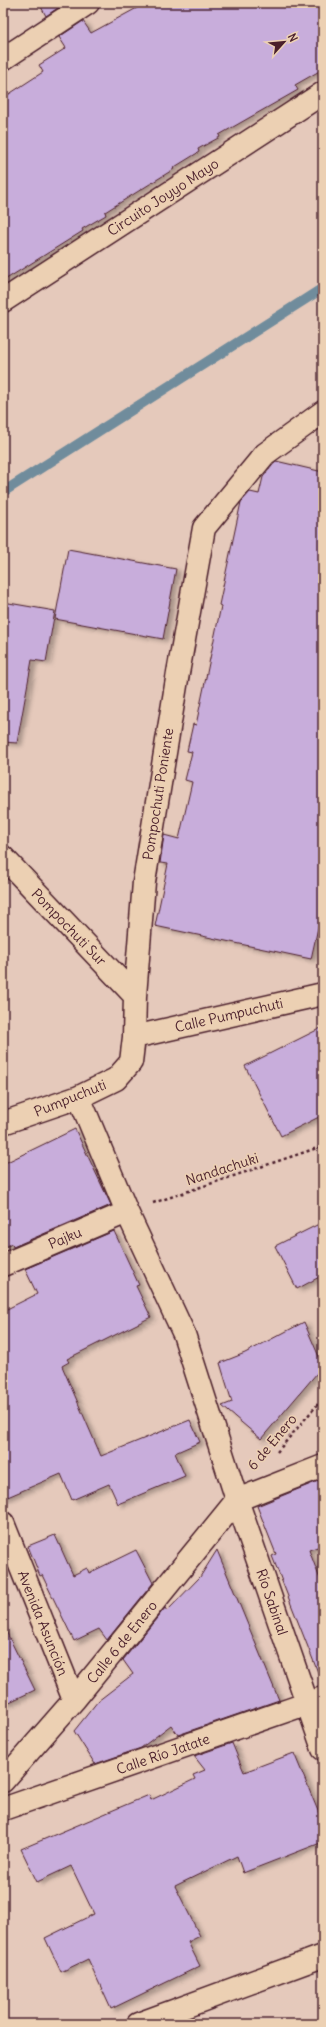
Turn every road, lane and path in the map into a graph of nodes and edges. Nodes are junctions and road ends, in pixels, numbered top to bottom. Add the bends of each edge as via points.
1 (88, 3) edge
2 (3, 59) edge
3 (323, 93) edge
4 (3, 301) edge
5 (323, 412) edge
6 (3, 857) edge
7 (323, 994) edge
8 (135, 996) junction
9 (134, 1037) junction
10 (131, 1062) joint
11 (79, 1097) junction
12 (3, 1123) edge
13 (323, 1146) edge
14 (127, 1212) junction
15 (3, 1265) edge
16 (323, 1398) edge
17 (272, 1458) dead end
18 (323, 1466) edge
19 (237, 1500) junction
20 (3, 1523) edge
21 (74, 1700) junction
22 (315, 1701) edge
23 (323, 1749) edge
24 (3, 1781) edge
25 (3, 1809) edge
26 (323, 1956) edge
27 (138, 2024) edge

1 - 2 street
3 - 4 street, Circuito Joyyo Mayo
5 - 8 street, Pompochuti Poniente via 265,454 204,528 144,882
6 - 8 street, Pompochuti Sur
7 - 9 street, Calle Pumpuchuti
8 - 9 street, Pompochuti Poniente
9 - 10 street, Pompochuti Poniente
10 - 11 street, Pumpuchuti via 116,1079
11 - 12 street, Pumpuchuti
11 - 14 street, Río Sabinal
13 - 14 path, Nandachuki
14 - 15 street, Pajku
14 - 19 street, Río Sabinal via 184,1334
16 - 17 path, 6 de Enero
18 - 19 street
19 - 21 street, Calle 6 de Enero
19 - 22 street, Río Sabinal
20 - 21 street, Avenida Asunción
21 - 24 street, Calle 6 de Enero
22 - 23 street, Río Sabinal
22 - 25 street, Calle Río Jatate
26 - 27 street

